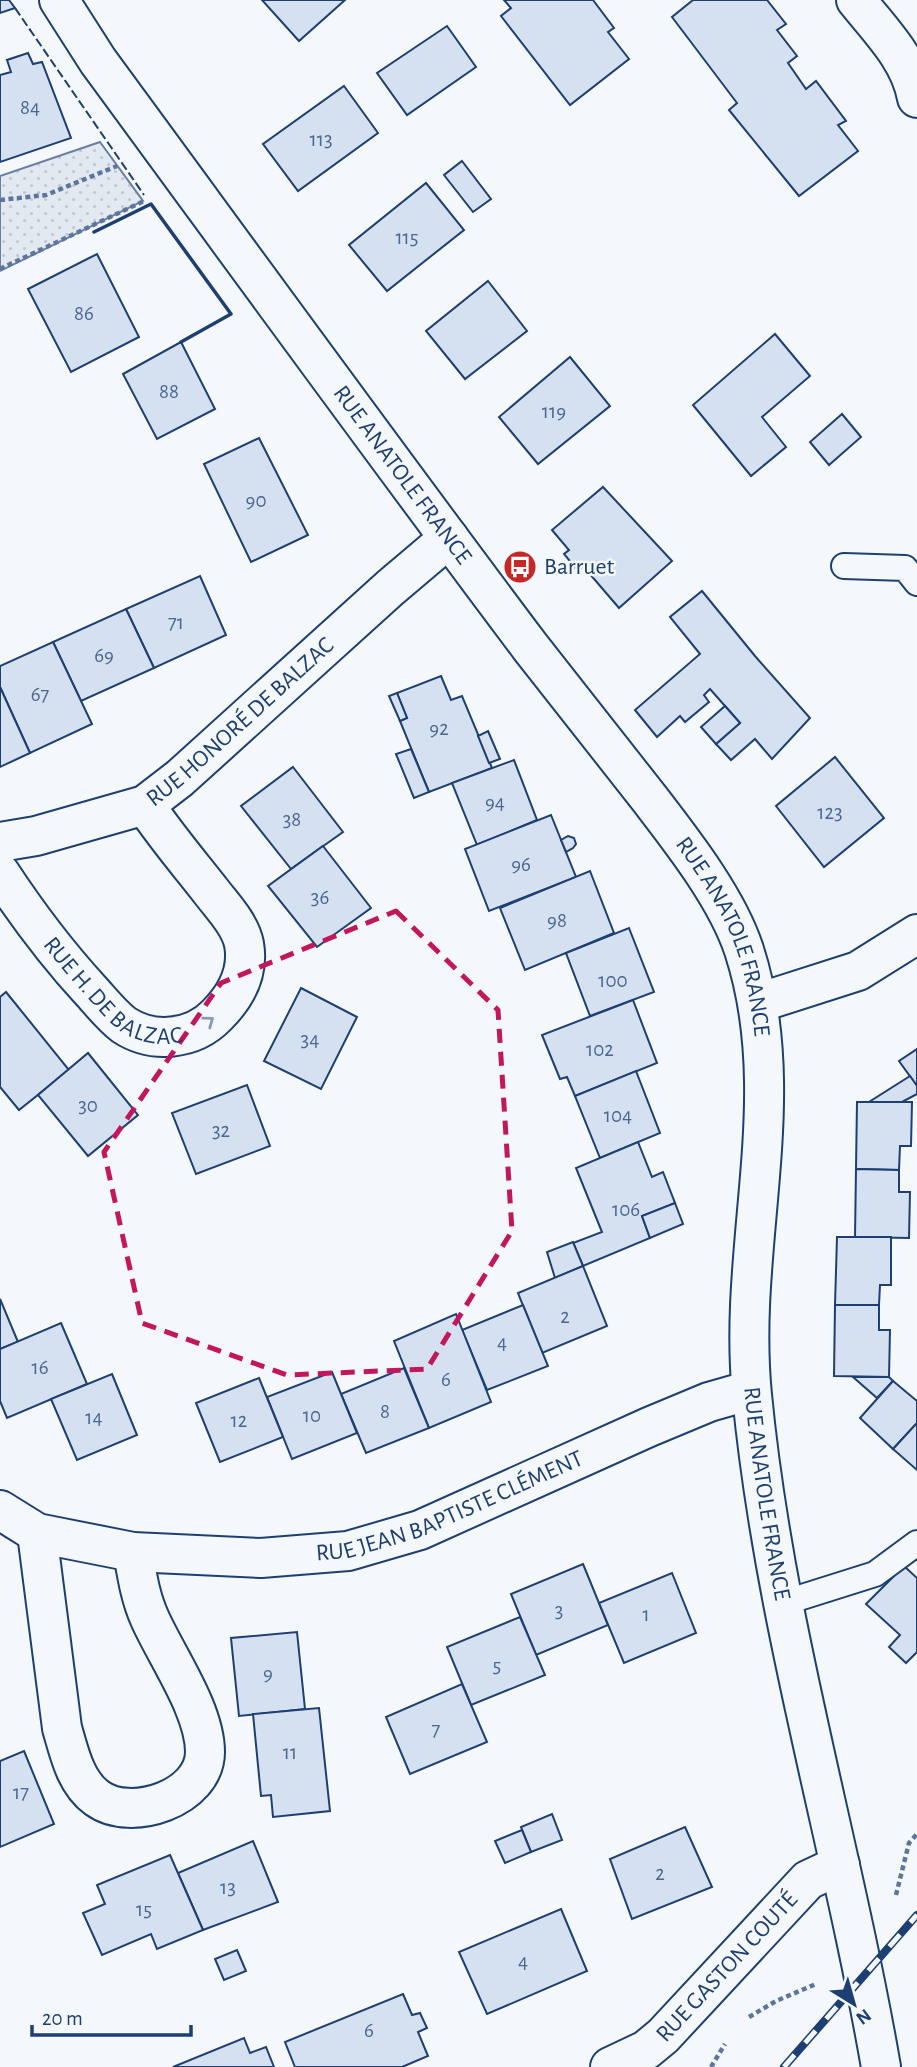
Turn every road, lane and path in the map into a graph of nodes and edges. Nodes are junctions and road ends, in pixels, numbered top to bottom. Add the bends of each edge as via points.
1 (59, 0) edge
2 (856, 0) edge
3 (917, 98) edge
4 (155, 139) junction
5 (151, 196) dead end
6 (0, 200) edge
7 (0, 269) edge
8 (449, 538) junction
9 (844, 566) dead end
10 (917, 583) edge
11 (145, 805) junction
12 (0, 842) edge
13 (0, 873) edge
14 (917, 934) edge
15 (758, 1003) junction
16 (751, 1390) junction
17 (0, 1510) edge
18 (37, 1534) junction
19 (917, 1544) edge
20 (133, 1552) junction
21 (783, 1603) junction
22 (917, 1833) edge
23 (840, 1865) junction
24 (895, 1898) dead end
25 (823, 1982) dead end
26 (742, 2021) dead end
27 (726, 2043) dead end
28 (610, 2067) edge
29 (711, 2067) edge
30 (881, 2067) edge

1 - 4 street, RUE ANATOLE FRANCE
2 - 3 street via 902,58
4 - 6 path via 111,170 46,195
4 - 8 street, RUE ANATOLE FRANCE
5 - 7 path
8 - 11 street, RUE HONORÉ DE BALZAC
8 - 15 street, RUE ANATOLE FRANCE via 689,850 742,944
9 - 10 lane via 905,568
11 - 12 street, RUE HONORÉ DE BALZAC
13 -> 11 street, RUE H. DE BALZAC via 74,973 124,1025 158,1039 190,1033 215,1018 235,994 245,968 243,942 230,917
14 - 15 street via 858,971
15 - 16 street, RUE ANATOLE FRANCE via 765,1070 764,1142 752,1282
16 - 20 street, RUE JEAN BAPTISTE CLÉMENT via 649,1427 420,1530 348,1551 261,1558
16 - 21 street, RUE ANATOLE FRANCE
17 - 18 street, RUE JEAN BAPTISTE CLÉMENT
18 - 20 street, RUE JEAN BAPTISTE CLÉMENT
18 - 20 street via 69,1755 79,1779 95,1797 114,1808 144,1808 173,1798 197,1778 205,1755 187,1691 149,1616
19 - 21 lane via 875,1574
21 - 23 street, RUE ANATOLE FRANCE
22 - 24 path via 909,1843
23 - 28 street, RUE GASTON COUTÉ via 808,1880 663,2036 646,2050
23 - 30 street, RUE ANATOLE FRANCE
25 - 26 path
27 - 29 path

